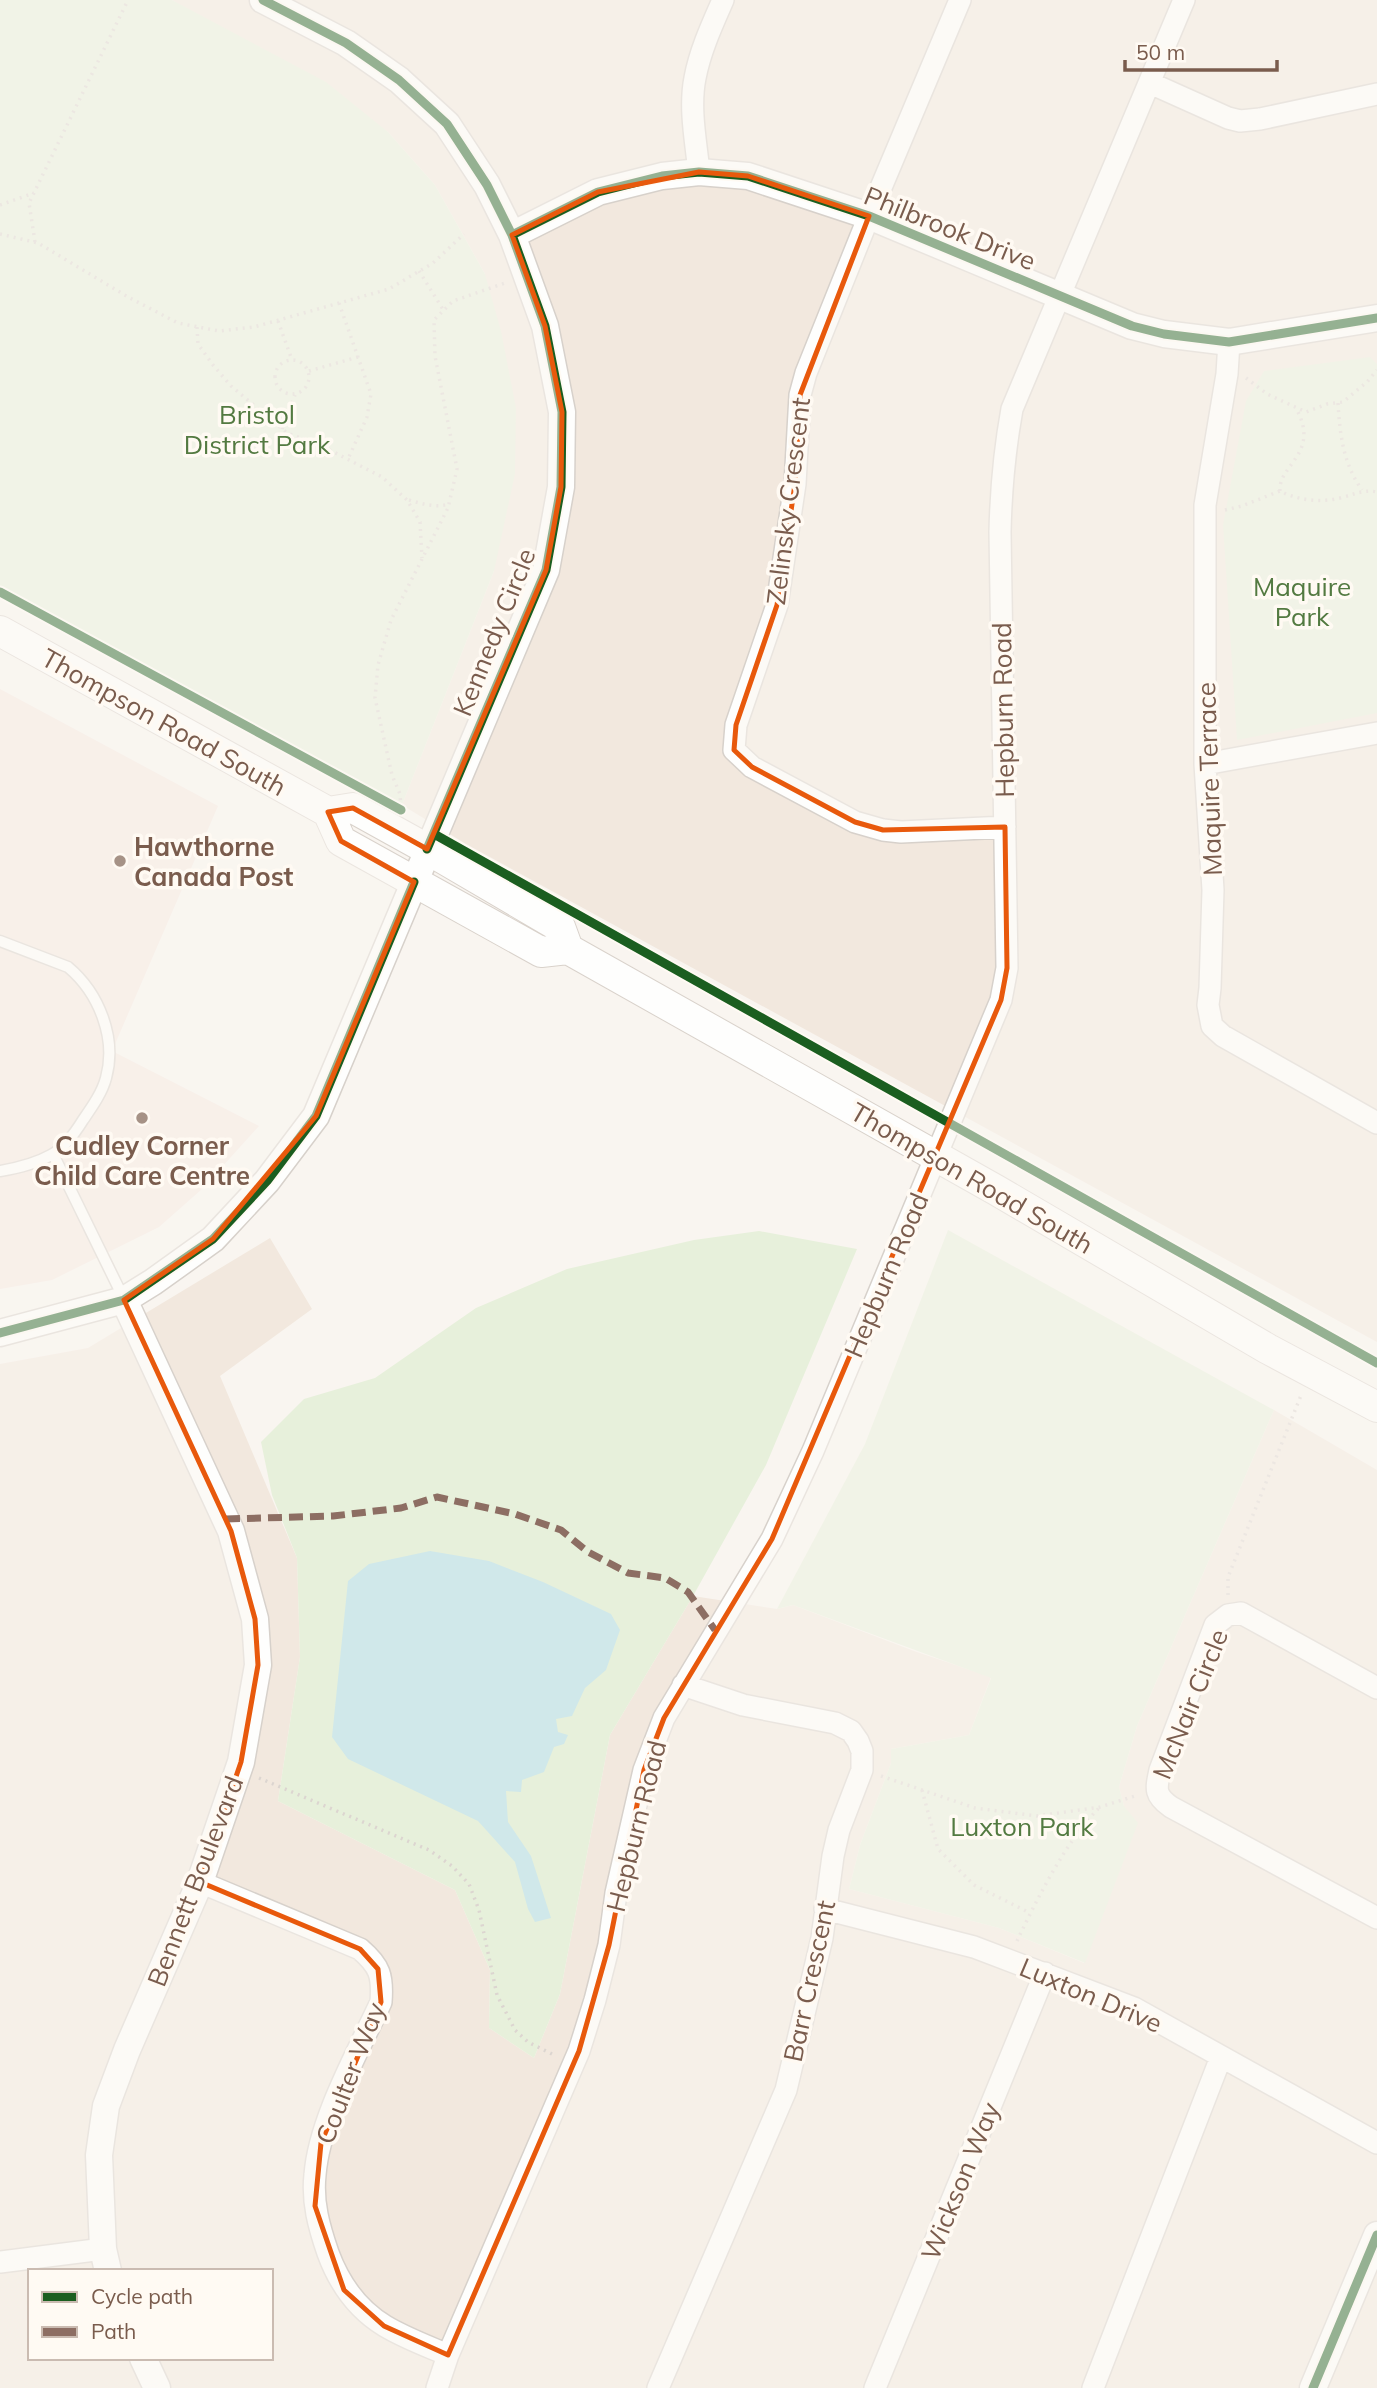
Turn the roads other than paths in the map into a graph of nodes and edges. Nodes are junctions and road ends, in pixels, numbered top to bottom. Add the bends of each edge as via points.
1 (263, 0) edge
2 (723, 0) edge
3 (960, 0) edge
4 (1184, 0) edge
5 (1150, 83) junction
6 (1377, 94) edge
7 (699, 172) junction
8 (869, 216) junction
9 (512, 235) junction
10 (1061, 297) junction
11 (1377, 318) edge
12 (1229, 342) junction
13 (0, 631) edge
14 (1377, 733) edge
15 (1205, 764) junction
16 (328, 812) junction
17 (1005, 827) junction
18 (427, 849) junction
19 (414, 882) junction
20 (0, 940) edge
21 (568, 949) junction
22 (1377, 1123) edge
23 (53, 1154) junction
24 (935, 1157) junction
25 (0, 1171) edge
26 (124, 1300) junction
27 (0, 1333) edge
28 (1377, 1407) edge
29 (683, 1685) junction
30 (1377, 1688) edge
31 (200, 1882) junction
32 (825, 1909) junction
33 (1377, 1918) edge
34 (1045, 1973) junction
35 (1221, 2057) junction
36 (1377, 2143) edge
37 (1377, 2235) edge
38 (106, 2260) edge
39 (0, 2262) edge
40 (448, 2355) junction
41 (144, 2360) edge
42 (157, 2388) edge
43 (437, 2388) edge
44 (658, 2388) edge
45 (875, 2388) edge
46 (1093, 2388) edge
47 (1313, 2388) edge

1 - 9 street, Kennedy Circle via 356,51 399,80 447,124 487,185
2 - 7 street via 694,80
3 - 8 street
4 - 5 street, Hepburn Road
5 - 6 street via 1240,121
5 - 10 street, Hepburn Road
7 - 8 street, Philbrook Drive via 748,176
7 - 9 street, Philbrook Drive via 598,192
8 - 10 street, Philbrook Drive
8 - 17 street, Zelinsky Crescent via 800,395 795,485 777,605 736,725 734,750 752,768 855,822 883,830
9 - 18 street, Kennedy Circle via 545,326 562,412 561,487 546,570
10 - 12 street, Philbrook Drive via 1132,326
10 - 17 street, Hepburn Road via 1012,409 1001,481
11 - 12 street, Philbrook Drive
12 - 15 street, Maquire Terrace via 1205,512
13 - 16 main road, Thompson Road South
14 - 15 street
15 - 22 street, Maquire Terrace via 1213,890 1208,1005 1212,1026
16 - 18 main road, Thompson Road South via 353,808
16 - 19 main road, Thompson Road South via 341,841
17 - 24 street, Hepburn Road via 1007,968 1001,1000
18 - 19 street, Kennedy Circle
18 - 21 main road, Thompson Road South via 560,926
19 - 21 main road, Thompson Road South via 541,952
19 - 26 street, Kennedy Circle via 316,1116 267,1181 213,1239
20 - 23 lane via 68,967 102,1013 108,1036 106,1077 97,1099 75,1133
21 - 24 main road, Thompson Road South
23 - 25 lane
23 - 26 lane
24 - 28 main road, Thompson Road South
24 - 29 street, Hepburn Road via 778,1527
26 - 27 street, Kennedy Circle
26 - 31 street, Bennett Boulevard via 231,1531 255,1619 258,1665 238,1769
29 - 32 street, Barr Crescent via 743,1705 843,1727 858,1741 862,1770 839,1830
29 - 40 street, Hepburn Road via 664,1718 644,1770 609,1945 574,2063
30 - 33 street, McNair Circle via 1241,1613 1228,1615 1215,1625 1156,1789 1171,1807
31 - 38 street, Bennett Boulevard via 106,2106 99,2155
31 - 40 street, Coulter Way via 360,1949 379,1969 381,2002 321,2143 315,2175 319,2230 344,2290 384,2326
32 - 34 street, Luxton Drive via 974,1947
32 - 44 street, Barr Crescent via 786,2090
34 - 35 street, Luxton Drive via 1134,2008
34 - 45 street, Wickson Way
35 - 36 street, Luxton Drive
35 - 46 street
37 - 47 street
38 - 39 street
40 - 43 street, Hepburn Road
41 - 42 street

